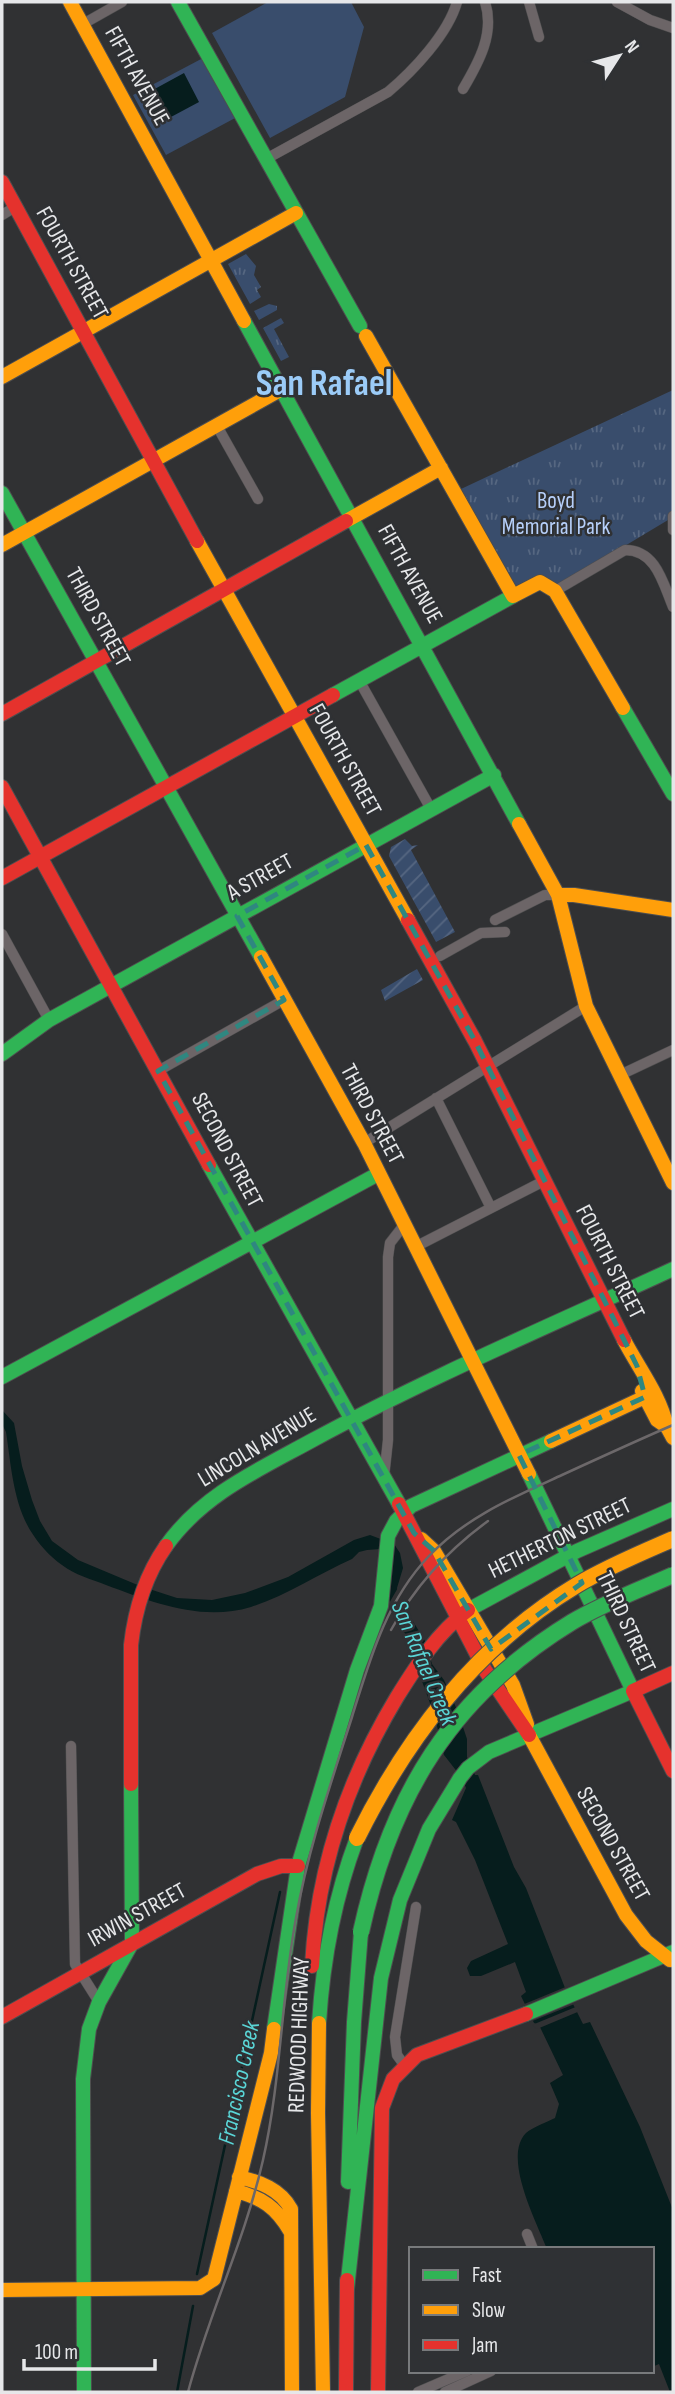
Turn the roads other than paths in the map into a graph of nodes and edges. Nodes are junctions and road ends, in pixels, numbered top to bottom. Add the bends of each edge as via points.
1 (70, 2) edge
2 (122, 2) edge
3 (178, 2) edge
4 (457, 2) edge
5 (485, 2) edge
6 (529, 2) edge
7 (617, 2) edge
8 (83, 24) junction
9 (673, 28) edge
10 (539, 37) dead end
11 (463, 89) dead end
12 (266, 159) junction
13 (2, 182) edge
14 (9, 211) edge
15 (296, 213) junction
16 (212, 259) junction
17 (84, 331) junction
18 (2, 377) edge
19 (282, 389) junction
20 (217, 426) junction
21 (152, 460) junction
22 (441, 468) junction
23 (2, 493) edge
24 (258, 499) dead end
25 (673, 516) edge
26 (353, 518) junction
27 (673, 530) edge
28 (24, 532) junction
29 (2, 545) edge
30 (224, 590) junction
31 (555, 591) junction
32 (513, 596) junction
33 (673, 607) edge
34 (423, 647) junction
35 (97, 662) junction
36 (360, 682) junction
37 (2, 714) edge
38 (295, 718) junction
39 (494, 775) junction
40 (2, 787) edge
41 (167, 788) junction
42 (673, 794) edge
43 (431, 809) junction
44 (366, 845) junction
45 (40, 856) junction
46 (2, 878) edge
47 (558, 894) junction
48 (673, 910) edge
49 (237, 916) junction
50 (495, 920) dead end
51 (505, 932) dead end
52 (2, 933) edge
53 (440, 956) dead end
54 (111, 986) junction
55 (284, 1000) junction
56 (586, 1006) junction
57 (49, 1020) junction
58 (2, 1044) edge
59 (673, 1050) edge
60 (2, 1054) edge
61 (487, 1066) junction
62 (158, 1071) junction
63 (620, 1075) junction
64 (436, 1098) junction
65 (364, 1143) junction
66 (378, 1174) junction
67 (544, 1181) junction
68 (673, 1183) edge
69 (491, 1208) junction
70 (404, 1225) junction
71 (252, 1244) junction
72 (415, 1247) junction
73 (673, 1269) edge
74 (604, 1301) junction
75 (472, 1362) junction
76 (637, 1366) junction
77 (5, 1374) edge
78 (645, 1397) junction
79 (388, 1400) junction
80 (350, 1419) junction
81 (669, 1421) edge
82 (519, 1455) junction
83 (384, 1477) junction
84 (673, 1509) edge
85 (403, 1512) junction
86 (673, 1539) edge
87 (569, 1555) junction
88 (673, 1575) edge
89 (463, 1613) junction
90 (673, 1673) edge
91 (633, 1690) junction
92 (529, 1735) junction
93 (71, 1746) dead end
94 (673, 1771) edge
95 (298, 1866) junction
96 (416, 1907) dead end
97 (132, 1943) junction
98 (670, 1957) edge
99 (79, 1972) junction
100 (99, 2002) junction
101 (2, 2017) edge
102 (405, 2066) junction
103 (318, 2124) junction
104 (237, 2184) junction
105 (527, 2234) dead end
106 (532, 2247) edge
107 (347, 2289) junction
108 (2, 2290) edge
109 (84, 2290) junction
110 (462, 2373) edge
111 (487, 2373) edge
112 (84, 2392) edge
113 (292, 2392) edge
114 (323, 2392) edge
115 (346, 2392) edge
116 (378, 2392) edge
117 (418, 2392) edge
118 (445, 2392) edge

1 - 8 main road, FIFTH AVENUE
2 - 8 street
3 - 12 main road
4 - 12 street via 430,50 403,80
5 - 11 street via 488,37
6 - 10 street
7 - 9 street
8 - 16 main road, FIFTH AVENUE
12 - 15 main road
13 - 14 main road, FOURTH STREET
14 - 17 main road, FOURTH STREET
15 - 16 main road
15 - 22 main road
16 - 17 main road
16 - 19 main road, FIFTH AVENUE
17 - 18 main road
17 - 21 main road, FOURTH STREET
19 - 20 main road
19 - 26 main road, FIFTH AVENUE
20 - 21 main road
20 - 24 street
21 - 28 main road
21 - 30 main road, FOURTH STREET
22 - 26 main road
22 - 32 main road
23 - 28 main road, THIRD STREET
25 - 27 street
26 - 30 main road
26 - 34 main road, FIFTH AVENUE
28 - 29 main road
28 - 35 main road, THIRD STREET
30 - 35 main road
30 - 38 main road, FOURTH STREET
31 - 32 main road via 540,582
31 - 33 street via 625,550 633,550 648,556
31 - 42 main road
32 - 34 main road
34 - 36 main road
34 - 39 main road, FIFTH AVENUE
35 - 37 main road
35 - 41 main road, THIRD STREET
36 - 38 main road
36 - 43 street
38 - 41 main road
38 - 44 main road, FOURTH STREET
39 - 43 main road, A STREET
39 - 47 main road, FIFTH AVENUE
40 - 45 main road, SECOND STREET
41 - 45 main road
41 - 49 main road, THIRD STREET
43 - 44 main road, A STREET
44 - 49 main road, A STREET
44 - 61 main road, FOURTH STREET
45 - 46 main road
45 - 54 main road, SECOND STREET
47 - 48 main road
47 - 50 street via 545,895
47 - 56 main road, FIFTH AVENUE
49 - 54 main road, A STREET
49 - 55 main road, THIRD STREET
51 - 53 street via 481,933
52 - 57 street
54 - 57 main road, A STREET
54 - 62 main road, SECOND STREET
55 - 62 street
55 - 65 main road, THIRD STREET
56 - 61 street
56 - 63 main road, FIFTH AVENUE
57 - 58 main road, A STREET
57 - 60 main road, A STREET
59 - 63 street
61 - 64 street
61 - 67 main road, FOURTH STREET
62 - 71 main road, SECOND STREET
63 - 68 main road, FIFTH AVENUE
64 - 65 street
64 - 69 street
65 - 66 main road, THIRD STREET
66 - 70 main road, THIRD STREET
66 - 71 main road
67 - 69 street
67 - 74 main road, FOURTH STREET
69 - 72 street
70 - 72 main road, THIRD STREET
70 - 79 street via 390,1243 388,1257
71 - 77 main road
71 - 80 main road, SECOND STREET
72 - 75 main road, THIRD STREET
73 - 74 main road, LINCOLN AVENUE
74 - 75 main road, LINCOLN AVENUE
74 - 76 main road, FOURTH STREET
75 - 79 main road, LINCOLN AVENUE
75 - 82 main road, THIRD STREET
76 - 78 main road, FOURTH STREET
76 - 81 main road, FOURTH STREET
78 - 81 main road, FOURTH STREET via 657,1420
78 - 82 main road
79 - 80 main road, LINCOLN AVENUE
79 - 83 street
80 - 83 main road, SECOND STREET
80 - 97 main road, LINCOLN AVENUE via 213,1497 179,1529 148,1578 139,1601 131,1654
82 - 85 main road
82 - 87 main road, THIRD STREET
83 - 85 main road, SECOND STREET
84 - 87 main road, HETHERTON STREET
85 - 89 main road, SECOND STREET via 414,1533 434,1551
85 - 95 main road via 388,1534 380,1612 357,1670
86 - 103 main road, REDWOOD HIGHWAY, bridge via 565,1593 514,1629 433,1710 380,1790 336,1896 323,1953
87 - 89 main road, HETHERTON STREET
87 - 91 main road, THIRD STREET
88 - 107 main road, bridge via 555,1632 508,1668 430,1754 400,1805 378,1860 361,1932 351,2079
89 - 92 main road, SECOND STREET via 518,1695
89 - 103 main road, HETHERTON STREET via 432,1644 382,1724 332,1843 318,1903 312,1970
90 - 91 main road
91 - 92 main road
91 - 94 main road, THIRD STREET
92 - 98 main road, SECOND STREET via 626,1915 646,1941
92 - 107 main road via 475,1762 460,1778 406,1882 384,1959
93 - 99 street via 75,1964
95 - 97 main road, IRWIN STREET via 257,1874
95 - 104 main road via 271,2053
96 - 102 street via 395,2037 397,2055
97 - 99 main road, IRWIN STREET
97 - 100 main road
98 - 102 main road via 417,2055
99 - 100 street
99 - 101 main road, IRWIN STREET
100 - 109 main road via 85,2047 83,2079
102 - 116 main road via 393,2079 382,2108
103 - 114 main road, REDWOOD HIGHWAY
104 - 109 main road via 219,2267 204,2287
104 - 113 main road via 263,2183 284,2197 291,2210
105 - 106 street
107 - 115 main road
108 - 109 main road
109 - 112 main road
110 - 117 street
111 - 118 street

